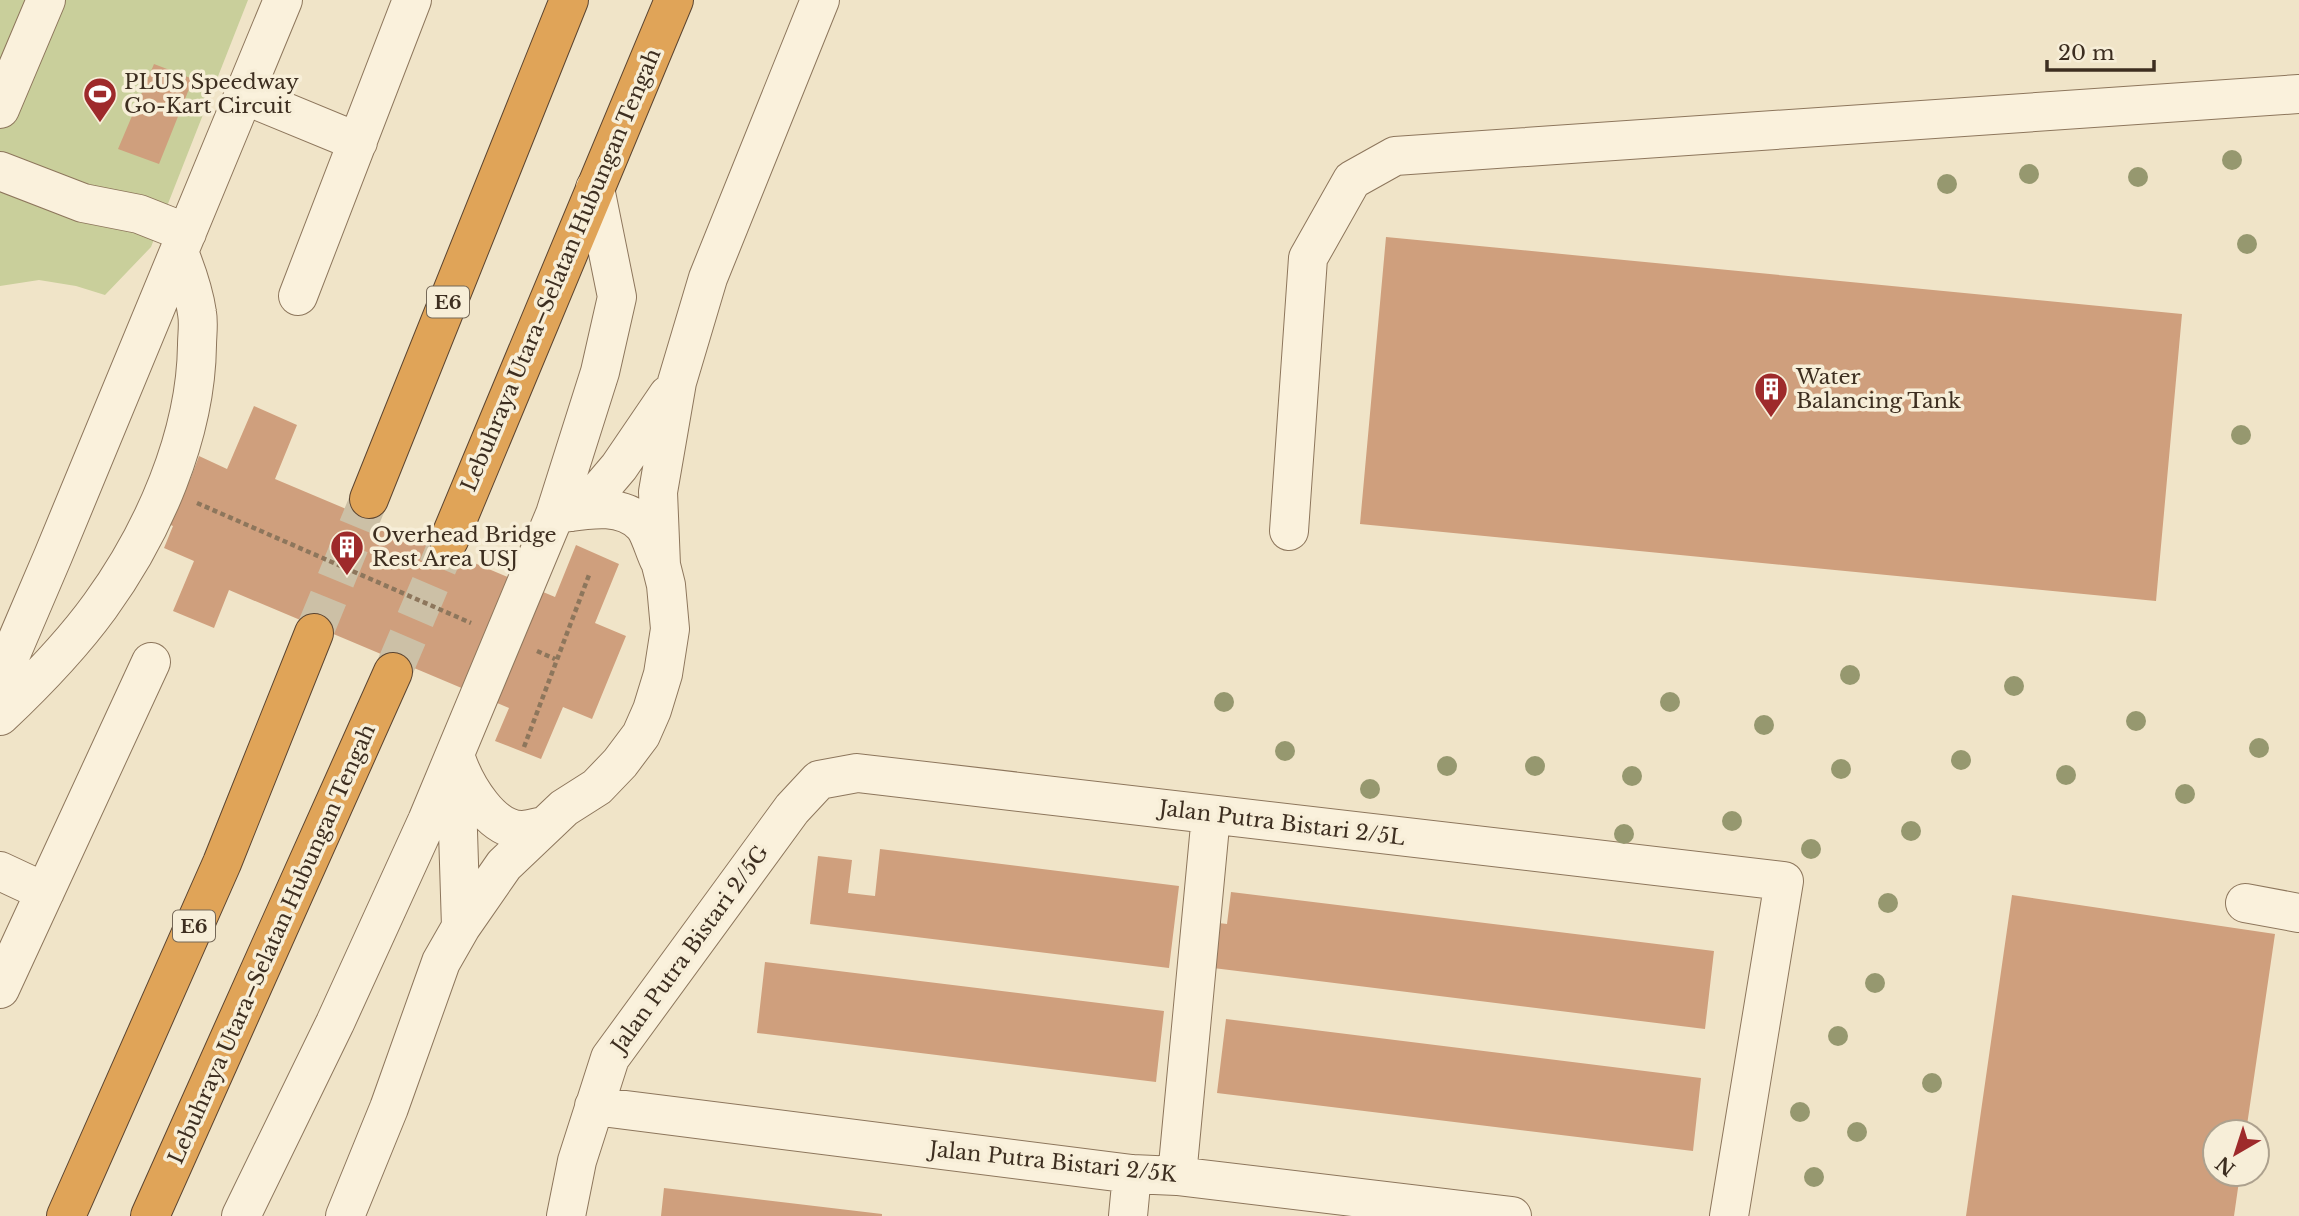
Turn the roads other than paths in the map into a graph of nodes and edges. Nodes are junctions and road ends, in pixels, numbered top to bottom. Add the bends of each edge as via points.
1 (46, 0) edge
2 (283, 0) edge
3 (412, 0) edge
4 (569, 0) edge
5 (674, 0) edge
6 (820, 0) edge
7 (2299, 94) edge
8 (244, 95) junction
9 (0, 109) edge
10 (358, 142) junction
11 (0, 171) edge
12 (595, 188) junction
13 (183, 243) junction
14 (298, 296) dead end
15 (677, 382) junction
16 (369, 499) tunnel mouth
17 (563, 513) junction
18 (1289, 531) dead end
19 (449, 540) tunnel mouth
20 (661, 565) junction
21 (314, 633) tunnel mouth
22 (151, 662) dead end
23 (393, 672) tunnel mouth
24 (0, 680) edge
25 (0, 716) edge
26 (455, 756) junction
27 (792, 809) joint
28 (1212, 815) junction
29 (544, 826) junction
30 (0, 871) edge
31 (45, 892) junction
32 (2245, 903) dead end
33 (2299, 913) edge
34 (461, 928) junction
35 (0, 989) edge
36 (594, 1106) junction
37 (92, 1156) junction
38 (1132, 1174) junction
39 (1177, 1176) junction
40 (49, 1216) edge
41 (66, 1216) edge
42 (150, 1216) edge
43 (240, 1216) edge
44 (345, 1216) edge
45 (566, 1216) edge
46 (1128, 1216) edge
47 (1512, 1216) edge
48 (1730, 1216) edge

1 - 9 street
2 - 8 street
3 - 10 street
4 - 16 highway, E6
5 - 12 highway, Lebuhraya Utara–Selatan Hubungan Tengah
6 - 15 street via 708,278
7 - 18 street via 1395,156 1352,180 1308,258
8 - 10 street
8 - 13 street
10 - 14 street
11 - 13 street via 83,203 139,214
12 - 17 street via 617,297
12 - 19 highway, Lebuhraya Utara–Selatan Hubungan Tengah
13 - 24 street
13 - 25 street via 198,315 197,364 189,416 166,490 101,606 55,662
15 - 17 street via 596,494
15 - 20 street via 658,492
17 - 20 street via 608,509 628,514 644,526
17 - 26 street
20 - 29 street via 670,629 663,674 641,735 597,787
21 - 37 highway, E6 via 222,863
22 - 31 street
23 - 42 highway, Lebuhraya Utara–Selatan Hubungan Tengah
26 - 29 street via 464,780 489,813 521,831
26 - 34 street
26 - 43 street via 335,1023
27 - 28 street, Jalan Putra Bistari 2/5L via 819,780 857,773
27 - 36 street, Jalan Putra Bistari 2/5G via 610,1058
28 - 39 street
28 - 48 street, Jalan Putra Bistari 2/5L via 1784,881
29 - 34 street via 504,864
30 - 31 street
31 - 35 street
32 - 33 street
34 - 44 street via 441,962
36 - 38 street, Jalan Putra Bistari 2/5K
36 - 45 street, Jalan Putra Bistari 2/5G
37 - 40 street
37 - 41 highway, E6
38 - 39 street, Jalan Putra Bistari 2/5K
38 - 46 street
39 - 47 street, Jalan Putra Bistari 2/5K

